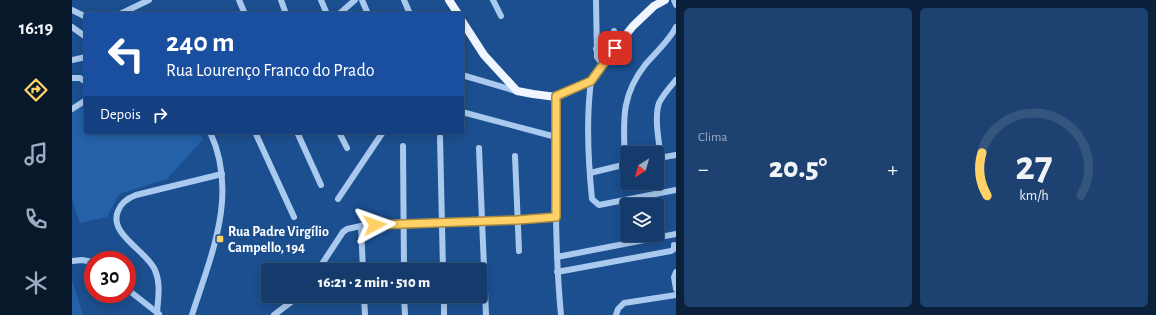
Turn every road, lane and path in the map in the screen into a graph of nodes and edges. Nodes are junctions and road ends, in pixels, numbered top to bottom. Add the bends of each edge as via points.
1 (147, 0) edge
2 (239, 0) edge
3 (281, 0) edge
4 (321, 0) edge
5 (355, 0) edge
6 (362, 0) edge
7 (404, 0) edge
8 (449, 0) edge
9 (493, 0) edge
10 (596, 0) edge
11 (665, 0) edge
12 (674, 0) edge
13 (676, 5) edge
14 (72, 10) edge
15 (124, 12) edge
16 (245, 12) edge
17 (285, 12) edge
18 (326, 12) edge
19 (341, 12) edge
20 (367, 12) edge
21 (409, 12) edge
22 (457, 12) edge
23 (84, 16) edge
24 (501, 16) dead end
25 (72, 27) edge
26 (676, 27) edge
27 (464, 31) edge
28 (614, 31) dead end
29 (84, 36) edge
30 (596, 50) junction
31 (84, 57) edge
32 (72, 60) edge
33 (602, 64) junction
34 (464, 76) edge
35 (72, 78) edge
36 (676, 80) edge
37 (84, 81) edge
38 (591, 81) junction
39 (517, 91) junction
40 (556, 96) junction
41 (84, 101) edge
42 (72, 110) edge
43 (464, 113) edge
44 (211, 134) edge
45 (256, 134) edge
46 (298, 134) edge
47 (340, 134) edge
48 (382, 134) edge
49 (440, 137) dead end
50 (556, 137) junction
51 (403, 146) dead end
52 (625, 146) edge
53 (659, 146) edge
54 (347, 148) dead end
55 (479, 148) dead end
56 (676, 154) edge
57 (515, 156) dead end
58 (664, 157) edge
59 (620, 166) edge
60 (590, 173) junction
61 (222, 174) junction
62 (321, 185) dead end
63 (676, 190) edge
64 (338, 199) dead end
65 (294, 217) dead end
66 (556, 217) junction
67 (517, 220) junction
68 (481, 221) junction
69 (441, 222) junction
70 (402, 223) junction
71 (361, 226) junction
72 (676, 234) edge
73 (674, 245) dead end
74 (519, 251) dead end
75 (557, 257) junction
76 (84, 260) edge
77 (72, 261) edge
78 (323, 263) edge
79 (363, 263) edge
80 (404, 263) edge
81 (443, 263) edge
82 (557, 272) junction
83 (675, 274) edge
84 (676, 290) edge
85 (676, 295) edge
86 (136, 296) edge
87 (290, 303) edge
88 (364, 303) edge
89 (404, 303) edge
90 (444, 303) edge
91 (158, 314) edge
92 (192, 315) edge
93 (274, 315) edge
94 (365, 315) edge
95 (405, 315) edge
96 (444, 315) edge
97 (486, 315) edge
98 (561, 315) edge
99 (616, 315) edge

1 - 15 street
2 - 16 street
3 - 17 street
4 - 18 street
5 - 19 street
6 - 20 street
7 - 21 street
8 - 22 main road
9 - 24 street
10 - 30 street
11 - 33 main road via 644,14
12 - 13 street
14 - 23 street
25 - 29 street
26 - 52 street via 641,71 629,92 624,119
27 - 39 main road
28 - 30 street via 604,48
30 - 33 street
31 - 32 street
33 - 38 main road
34 - 39 street
35 - 37 street
36 - 53 street via 659,106
38 - 40 main road
38 - 60 street via 588,114
39 - 40 main road
40 - 50 street
41 - 42 street
43 - 50 street
44 - 61 street
45 - 65 street
46 - 62 street
47 - 54 street
48 - 64 street
49 - 69 street
50 - 66 street
51 - 70 street
55 - 68 street
56 - 58 street
57 - 67 street
59 - 60 street
60 - 63 street via 592,199 599,205
61 - 91 street via 136,195 126,200 118,210 117,227 155,268 160,287
61 - 92 street via 224,186 220,223
66 - 67 street
66 - 75 street
67 - 68 street
67 - 74 street
68 - 69 street
68 - 97 street
69 - 70 street
69 - 81 street
70 - 71 street
70 - 80 street
71 - 78 street via 342,234
71 - 79 street
72 - 75 street
73 - 82 street via 671,251
75 - 82 street
76 - 77 street
82 - 98 street
83 - 84 street
85 - 99 street via 624,303
86 - 91 street
87 - 93 street
88 - 94 street
89 - 95 street
90 - 96 street

